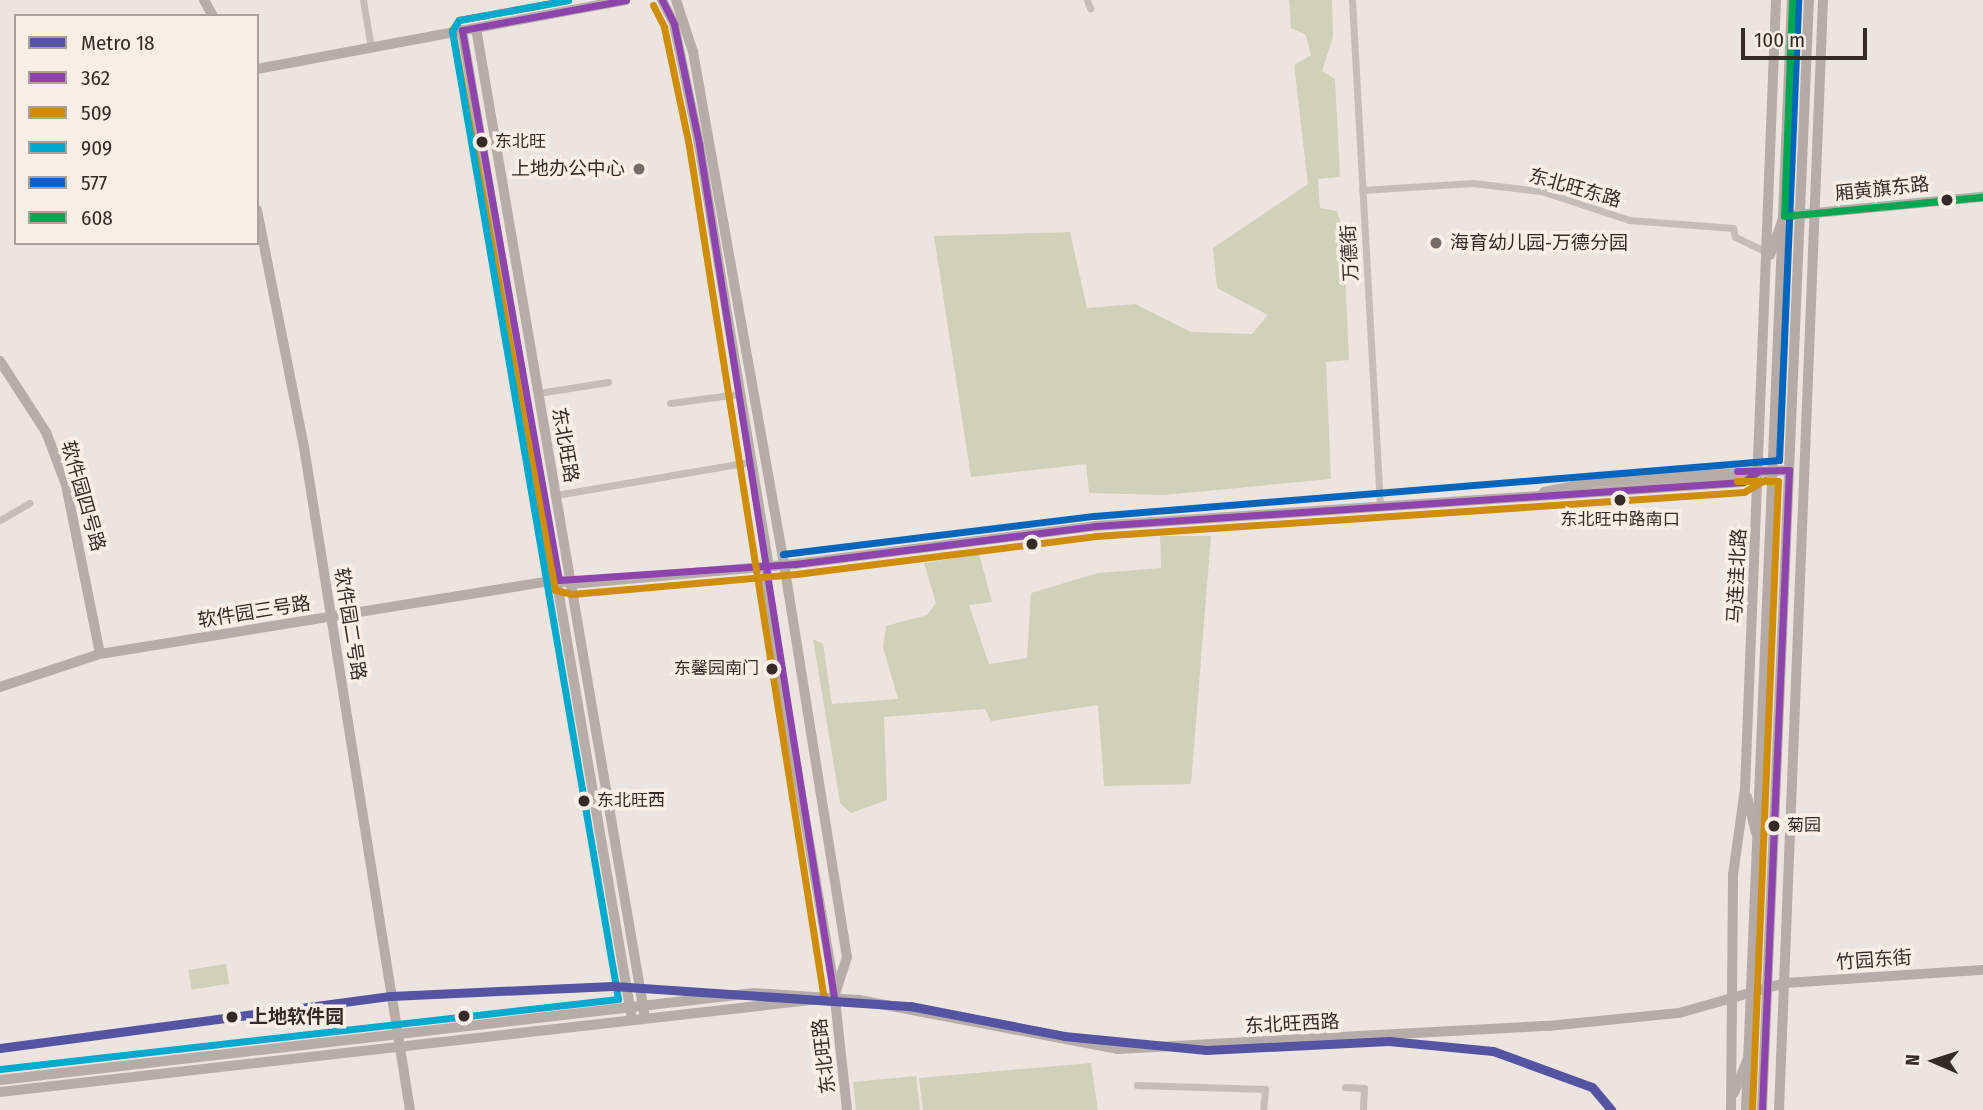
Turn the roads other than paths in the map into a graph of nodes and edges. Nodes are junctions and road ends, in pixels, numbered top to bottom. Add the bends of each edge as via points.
1 (363, 0) edge
2 (626, 0) edge
3 (662, 0) edge
4 (676, 0) edge
5 (1352, 0) edge
6 (1776, 0) edge
7 (1792, 0) edge
8 (1809, 0) edge
9 (1823, 0) edge
10 (476, 28) junction
11 (462, 30) junction
12 (371, 48) junction
13 (259, 69) edge
14 (1362, 190) junction
15 (1983, 197) edge
16 (1813, 214) junction
17 (1800, 215) junction
18 (1784, 216) junction
19 (259, 221) edge
20 (1767, 252) junction
21 (1767, 266) junction
22 (0, 361) edge
23 (1807, 363) junction
24 (608, 382) dead end
25 (538, 393) junction
26 (738, 394) junction
27 (670, 403) dead end
28 (1791, 411) junction
29 (749, 462) junction
30 (1775, 470) junction
31 (1789, 470) junction
32 (1759, 471) junction
33 (555, 495) junction
34 (30, 503) dead end
35 (1380, 505) junction
36 (0, 520) edge
37 (768, 562) junction
38 (784, 564) junction
39 (559, 580) junction
40 (571, 584) junction
41 (331, 617) junction
42 (100, 654) junction
43 (0, 687) edge
44 (1745, 789) junction
45 (1757, 841) junction
46 (1983, 970) edge
47 (1784, 983) junction
48 (1768, 987) junction
49 (1752, 992) junction
50 (834, 997) junction
51 (1731, 999) junction
52 (644, 1012) junction
53 (631, 1014) junction
54 (398, 1040) junction
55 (1749, 1057) junction
56 (0, 1080) edge
57 (1137, 1085) dead end
58 (1345, 1087) dead end
59 (0, 1092) edge
60 (1731, 1105) edge
61 (410, 1110) edge
62 (847, 1110) edge
63 (1264, 1110) edge
64 (1363, 1110) edge
65 (1746, 1110) edge
66 (1762, 1110) edge
67 (1779, 1110) edge

1 - 12 street
2 - 10 street
3 - 26 street, 东北旺路 via 674,24 699,144
4 - 38 street, 东北旺路 via 693,52
5 - 14 street, 万德街
6 - 20 street, 马连洼北路
7 - 18 main road, 马连洼北路
8 - 17 main road
9 - 16 street
10 - 11 street
10 - 25 street, 东北旺路
11 - 12 street
11 - 39 street, 东北旺路
12 - 13 street
14 - 20 street, 东北旺东路 via 1473,183 1541,191 1629,220 1733,228 1735,237
14 - 35 street, 万德街
15 - 16 street, 厢黄旗东路
16 - 17 street, 厢黄旗东路
16 - 23 street
17 - 18 street, 厢黄旗东路
17 - 28 main road
18 - 21 street
18 - 30 main road, 马连洼北路
19 - 41 street, 软件园二号路
20 - 21 street, 马连洼北路
21 - 32 street, 马连洼北路
22 - 42 street, 软件园四号路 via 46,432 66,485
23 - 28 street
23 - 47 street
24 - 25 street
25 - 33 street, 东北旺路
26 - 27 street
26 - 29 street, 东北旺路
28 - 31 main road
29 - 33 street
29 - 37 street, 东北旺路
30 - 31 street
30 - 32 street
30 - 45 main road, 马连洼北路
31 - 48 main road
32 - 35 street via 1594,482 1544,492
32 - 44 street, 马连洼北路
33 - 40 street, 东北旺路
34 - 36 street
35 - 38 street via 1059,530
37 - 38 street
37 - 40 street
37 - 50 street, 东北旺路 via 765,587
38 - 50 street, 东北旺路 via 847,957
39 - 40 street
39 - 41 street, 软件园三号路
39 - 53 street, 东北旺路
40 - 52 street, 东北旺路
41 - 42 street, 软件园三号路
41 - 54 street, 软件园二号路
42 - 43 street, 软件园三号路
44 - 45 street
44 - 51 street, 马连洼北路 via 1733,875
45 - 49 main road, 马连洼北路
46 - 47 street, 竹园东街
47 - 48 street, 竹园东街
47 - 67 street
48 - 49 street, 竹园东街
48 - 66 main road
49 - 51 street, 东北旺西路
49 - 55 main road, 马连洼北路
50 - 51 street, 东北旺西路 via 1118,1049 1548,1026 1679,1013
50 - 52 street, 东北旺西路
50 - 62 street, 东北旺路
51 - 60 street, 马连洼北路
52 - 53 street, 东北旺西路
53 - 54 street, 东北旺西路
54 - 56 street, 东北旺西路
54 - 59 street, 东北旺西路
54 - 61 street, 软件园二号路
55 - 60 street
55 - 65 main road, 马连洼北路
57 - 63 street via 1265,1088
58 - 64 street via 1364,1088

